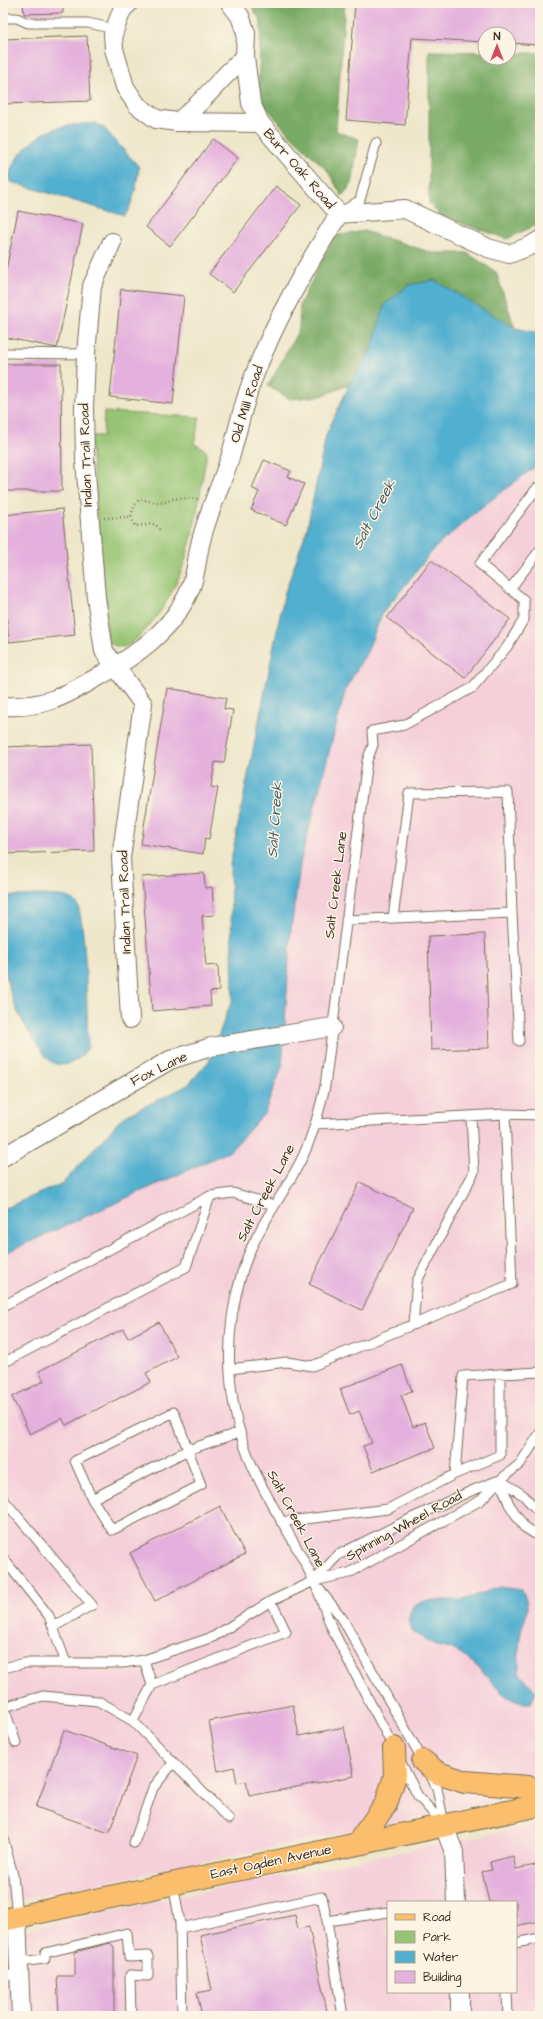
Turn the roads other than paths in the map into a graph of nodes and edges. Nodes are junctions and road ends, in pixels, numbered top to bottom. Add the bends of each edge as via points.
1 (129, 3) edge
2 (230, 3) edge
3 (3, 18) edge
4 (115, 29) junction
5 (245, 57) junction
6 (177, 122) junction
7 (260, 123) junction
8 (376, 143) dead end
9 (339, 214) junction
10 (540, 240) edge
11 (112, 242) dead end
12 (3, 354) edge
13 (86, 354) junction
14 (540, 491) edge
15 (540, 550) edge
16 (510, 589) junction
17 (117, 667) junction
18 (3, 706) edge
19 (512, 912) junction
20 (393, 918) junction
21 (346, 920) junction
22 (130, 1018) dead end
23 (332, 1026) junction
24 (519, 1041) dead end
25 (505, 1114) junction
26 (540, 1115) edge
27 (471, 1116) junction
28 (315, 1124) junction
29 (3, 1157) edge
30 (210, 1196) junction
31 (274, 1205) junction
32 (3, 1306) edge
33 (413, 1325) junction
34 (3, 1363) edge
35 (230, 1370) junction
36 (540, 1372) edge
37 (500, 1374) junction
38 (240, 1432) junction
39 (540, 1433) edge
40 (188, 1450) junction
41 (455, 1474) junction
42 (500, 1480) junction
43 (92, 1499) junction
44 (3, 1500) edge
45 (540, 1513) edge
46 (281, 1522) junction
47 (540, 1537) edge
48 (3, 1558) edge
49 (314, 1581) junction
50 (271, 1601) junction
51 (53, 1626) junction
52 (144, 1660) junction
53 (66, 1663) junction
54 (3, 1668) edge
55 (152, 1685) junction
56 (3, 1706) edge
57 (132, 1721) junction
58 (16, 1743) dead end
59 (394, 1748) junction
60 (423, 1761) junction
61 (173, 1763) junction
62 (540, 1795) edge
63 (540, 1805) edge
64 (229, 1820) dead end
65 (444, 1826) junction
66 (3, 1838) edge
67 (134, 1843) dead end
68 (357, 1844) junction
69 (172, 1883) junction
70 (456, 1901) edge
71 (387, 1912) edge
72 (10, 1918) edge
73 (327, 1921) junction
74 (180, 1928) junction
75 (540, 1938) edge
76 (517, 1943) edge
77 (14, 1971) edge
78 (460, 1993) edge
79 (507, 1993) edge
80 (21, 2016) edge
81 (131, 2016) edge
82 (182, 2016) edge
83 (343, 2016) edge
84 (460, 2016) edge
85 (508, 2016) edge

1 - 4 street, Burr Oak Road via 122,10
2 - 5 street, Burr Oak Road via 240,16 246,33
3 - 4 lane via 17,18 28,22 88,24
4 - 6 street, Burr Oak Road via 114,49 125,87 137,105 156,119
5 - 6 street via 230,68 200,104
5 - 7 street, Burr Oak Road via 252,103
6 - 7 street, Burr Oak Road
7 - 9 street, Burr Oak Road
8 - 9 lane via 360,200
9 - 10 street via 405,209 488,248 509,254
9 - 17 street, Old Mill Road via 294,287 252,382 229,460 201,538 191,586 181,606 157,638
11 - 13 street, Indian Trail Road via 92,286
12 - 13 lane
13 - 17 street, Indian Trail Road via 84,437 96,597 104,651
14 - 16 lane via 537,488 480,564
15 - 16 lane
16 - 21 lane, Salt Creek Lane via 524,600 524,619 507,647 472,688 404,725 372,731 373,744 367,760
17 - 18 street, Old Mill Road via 69,694 41,704
17 - 22 street, Indian Trail Road via 143,704 121,858
19 - 20 lane
19 - 20 lane via 508,792 409,793
19 - 24 lane
20 - 21 lane
21 - 23 lane, Salt Creek Lane
23 - 28 lane, Salt Creek Lane via 325,1086
23 - 29 street, Fox Lane via 211,1047 170,1060
25 - 26 lane
25 - 27 lane
25 - 33 lane via 512,1284
27 - 28 lane
27 - 33 lane via 474,1172 418,1281
28 - 31 lane, Salt Creek Lane via 299,1164
30 - 31 lane via 233,1193
30 - 32 lane
30 - 34 lane via 186,1267
31 - 35 lane, Salt Creek Lane via 260,1228 241,1274 233,1310 229,1347
33 - 35 lane via 312,1366 287,1362
35 - 38 lane, Salt Creek Lane via 232,1398
36 - 37 lane
37 - 41 lane via 500,1455
37 - 41 lane via 463,1376
38 - 40 lane
38 - 46 lane, Salt Creek Lane via 258,1479
39 - 42 lane, Spinning Wheel Road via 520,1464
40 - 43 lane
40 - 43 lane via 201,1485 112,1530
40 - 43 lane via 174,1412 75,1460
41 - 46 lane via 388,1509
42 - 45 lane via 523,1495
42 - 47 lane via 510,1504 524,1527
42 - 49 lane, Spinning Wheel Road via 449,1501 338,1555
42 - 49 lane, Spinning Wheel Road via 481,1500 349,1573
44 - 51 lane via 92,1606
46 - 49 lane, Salt Creek Lane
48 - 51 lane via 49,1616
49 - 50 lane, Spinning Wheel Road
49 - 59 lane, Salt Creek Lane via 331,1625
49 - 60 lane, Salt Creek Lane via 342,1618
50 - 52 lane, Spinning Wheel Road via 213,1637
50 - 55 lane via 286,1632
51 - 53 lane
52 - 53 lane, Spinning Wheel Road via 123,1663
52 - 55 lane
53 - 54 lane, Spinning Wheel Road via 25,1663
55 - 57 lane
56 - 57 lane via 43,1696 98,1701
56 - 58 lane
57 - 61 lane
59 - 65 lane, Salt Creek Lane via 418,1796
59 - 68 main road via 395,1776 386,1804
60 - 62 main road via 438,1773 465,1782 528,1787
60 - 65 lane, Salt Creek Lane via 437,1788
61 - 64 lane
61 - 67 lane via 153,1788
63 - 65 main road, East Ogden Avenue
65 - 68 main road, East Ogden Avenue
65 - 70 street via 454,1852
66 - 72 lane via 13,1875
68 - 69 main road, East Ogden Avenue
69 - 72 main road, East Ogden Avenue
69 - 74 lane
71 - 73 lane
72 - 77 street
73 - 74 lane via 322,1897
73 - 83 lane
74 - 82 lane
75 - 76 lane
77 - 80 street
77 - 81 lane via 45,1959 45,1953 127,1933 129,1957 148,1956 148,1976 130,1975
78 - 84 street
79 - 85 lane

